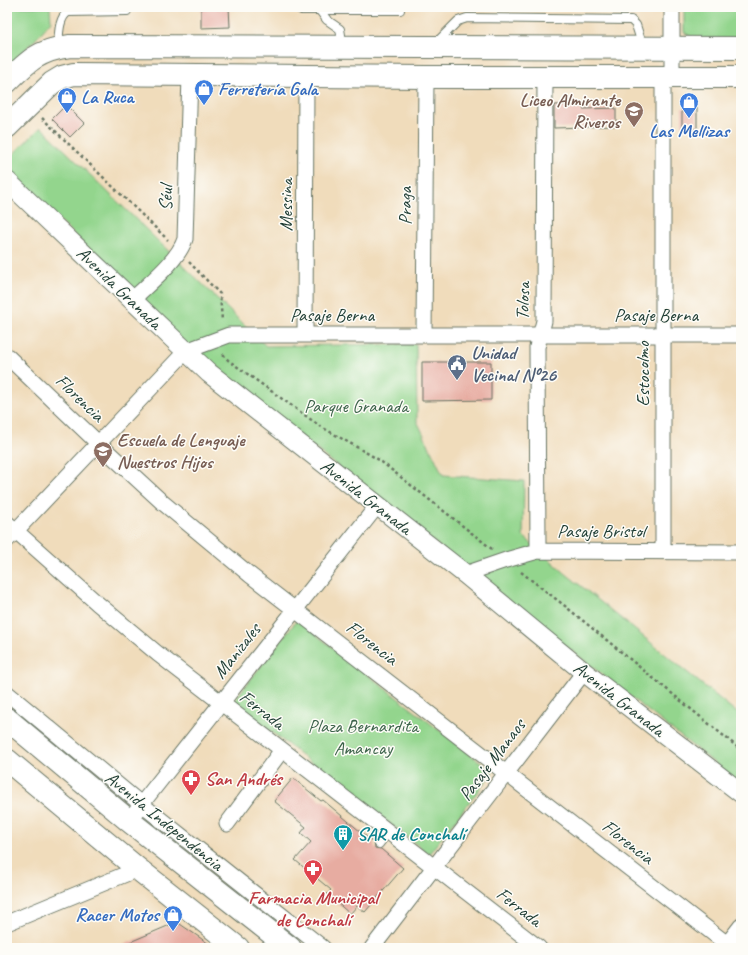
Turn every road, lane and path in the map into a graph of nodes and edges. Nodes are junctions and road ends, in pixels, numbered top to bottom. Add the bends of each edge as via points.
1 (672, 7) edge
2 (318, 9) edge
3 (302, 10) dead end
4 (400, 10) dead end
5 (127, 11) dead end
6 (340, 47) junction
7 (431, 47) junction
8 (644, 47) junction
9 (672, 47) junction
10 (58, 48) junction
11 (741, 48) edge
12 (190, 76) junction
13 (306, 76) junction
14 (545, 76) junction
15 (426, 77) junction
16 (667, 77) junction
17 (741, 77) edge
18 (7, 82) edge
19 (28, 105) junction
20 (7, 127) edge
21 (7, 181) edge
22 (180, 252) junction
23 (132, 300) junction
24 (305, 334) junction
25 (424, 335) junction
26 (541, 335) junction
27 (663, 335) junction
28 (741, 335) edge
29 (211, 342) junction
30 (186, 351) junction
31 (7, 356) edge
32 (98, 443) junction
33 (377, 506) junction
34 (10, 531) edge
35 (538, 551) junction
36 (663, 552) junction
37 (741, 552) edge
38 (506, 560) junction
39 (465, 574) junction
40 (295, 610) junction
41 (584, 672) junction
42 (7, 693) edge
43 (221, 703) junction
44 (7, 719) edge
45 (282, 750) junction
46 (741, 750) edge
47 (7, 760) edge
48 (507, 774) junction
49 (739, 787) edge
50 (135, 812) junction
51 (227, 824) dead end
52 (388, 832) junction
53 (378, 844) dead end
54 (434, 868) junction
55 (138, 869) junction
56 (7, 923) edge
57 (741, 926) edge
58 (726, 946) edge
59 (238, 948) edge
60 (290, 948) edge
61 (323, 948) edge
62 (372, 948) edge
63 (539, 948) edge

1 - 9 street, Estocolmo
2 - 3 lane
2 - 4 lane
2 - 6 lane via 327,20 340,29
5 - 10 lane via 68,12 62,19
6 - 7 main road
6 - 10 main road
7 - 8 main road
7 - 8 lane via 458,21 467,18 631,20 636,25
8 - 9 main road
9 - 11 main road
9 - 16 street, Estocolmo
10 - 18 main road via 34,57
12 - 13 main road
12 - 19 main road via 74,74 52,83
12 - 22 street, Séul via 185,239
13 - 15 main road
13 - 24 street, Messina
14 - 15 main road
14 - 16 main road
14 - 26 street, Tolosa via 544,321
15 - 25 street, Praga
16 - 17 main road
16 - 27 street, Estocolmo
19 - 20 main road
19 - 22 path
21 - 23 street, Avenida Granada
22 - 23 street
22 - 29 path via 220,294 222,324 207,333
23 - 30 street, Avenida Granada
24 - 25 street, Pasaje Berna
24 - 29 street, Pasaje Berna via 229,335
25 - 26 street, Pasaje Berna
26 - 27 street, Pasaje Berna
26 - 35 street, Tolosa via 537,348
27 - 28 street, Pasaje Berna
27 - 36 street, Estocolmo
29 - 30 street, Pasaje Berna
29 - 38 path via 228,360 320,426 379,460
30 - 32 street, Pasaje Berna
30 - 33 street, Avenida Granada via 209,373
31 - 32 street, Florencia
32 - 34 street, Pasaje Berna
32 - 40 street, Florencia via 162,502
33 - 39 street, Avenida Granada
33 - 40 street, Manizales
34 - 43 street, Ferrada
35 - 36 street, Pasaje Bristol
35 - 38 street, Pasaje Bristol
36 - 37 street, Pasaje Bristol
38 - 39 street, Pasaje Bristol
38 - 46 path
39 - 41 street, Avenida Granada
40 - 43 street, Manizales
40 - 48 street, Florencia
41 - 48 street, Pasaje Manaos
41 - 49 street, Avenida Granada
42 - 50 street, Avenida Independencia
43 - 45 street, Ferrada
43 - 50 street, Manizales
44 - 50 main road, Avenida Independencia
45 - 51 street
45 - 52 street, Ferrada
47 - 55 main road
48 - 54 street, Pasaje Manaos
48 - 58 street, Florencia
50 - 60 main road, Avenida Independencia
50 - 61 street, Avenida Independencia
52 - 53 lane
52 - 54 street, Ferrada
54 - 62 street, Pasaje Manaos
54 - 63 street, Ferrada
55 - 56 street
55 - 59 main road
57 - 58 street

